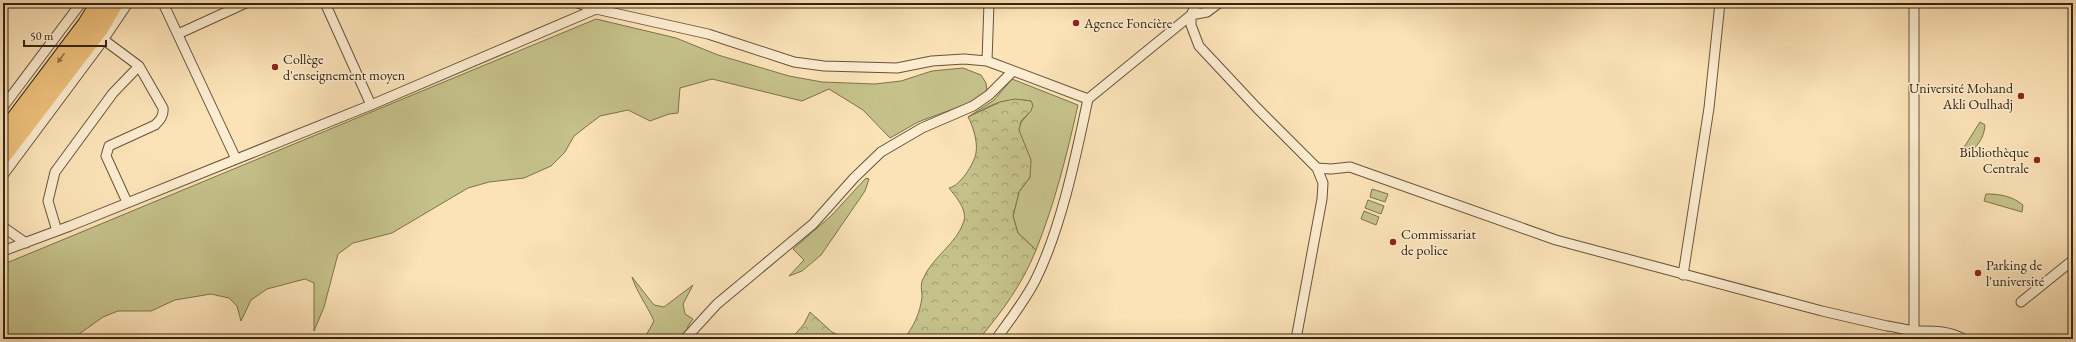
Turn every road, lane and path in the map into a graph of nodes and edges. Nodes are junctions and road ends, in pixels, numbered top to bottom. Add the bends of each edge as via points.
1 (80, 3) edge
2 (99, 3) edge
3 (115, 3) edge
4 (128, 3) edge
5 (163, 3) edge
6 (246, 3) edge
7 (325, 3) edge
8 (578, 3) edge
9 (989, 3) edge
10 (1197, 3) edge
11 (1219, 3) edge
12 (1720, 3) edge
13 (1914, 3) edge
14 (596, 9) junction
15 (1192, 15) junction
16 (178, 34) junction
17 (104, 40) junction
18 (987, 61) junction
19 (139, 66) junction
20 (1013, 71) junction
21 (1088, 99) junction
22 (371, 105) junction
23 (3, 107) edge
24 (3, 134) edge
25 (3, 156) edge
26 (236, 159) junction
27 (1317, 168) junction
28 (3, 174) edge
29 (127, 202) junction
30 (3, 227) edge
31 (57, 231) junction
32 (26, 243) junction
33 (3, 251) edge
34 (2073, 260) edge
35 (1683, 275) junction
36 (2021, 302) dead end
37 (1914, 331) junction
38 (685, 339) edge
39 (996, 339) edge
40 (1296, 339) edge
41 (1964, 339) edge

1 - 23 street
2 -> 24 highway
3 - 25 highway via 100,30
4 - 17 street
5 - 16 street
6 - 16 street
7 - 22 street
8 - 14 street
9 - 18 street
10 - 15 street
11 - 15 street via 1206,12
12 - 35 street via 1709,108
13 - 37 street
14 - 18 street via 708,34 794,62 824,66 897,68 932,61
14 - 22 street
15 - 21 street
15 - 27 street via 1194,37 1206,56
16 - 26 street
17 - 19 street
17 - 28 street
18 - 20 street
19 - 29 street via 163,108 163,113 154,125 109,146 106,151
19 - 31 street via 113,93 55,172 48,201
20 - 21 street
20 - 38 street via 989,95 973,106 922,128 881,152 812,224 717,304
21 - 39 street via 1077,150 1050,243 1035,280 1016,314
22 - 26 street
26 - 29 street
27 - 35 street via 1350,167 1556,240
27 - 40 street via 1323,183 1322,199
29 - 31 street
30 - 32 street
31 - 32 street
32 - 33 street
34 - 36 street
35 - 37 street via 1822,311
37 - 41 street via 1935,330

